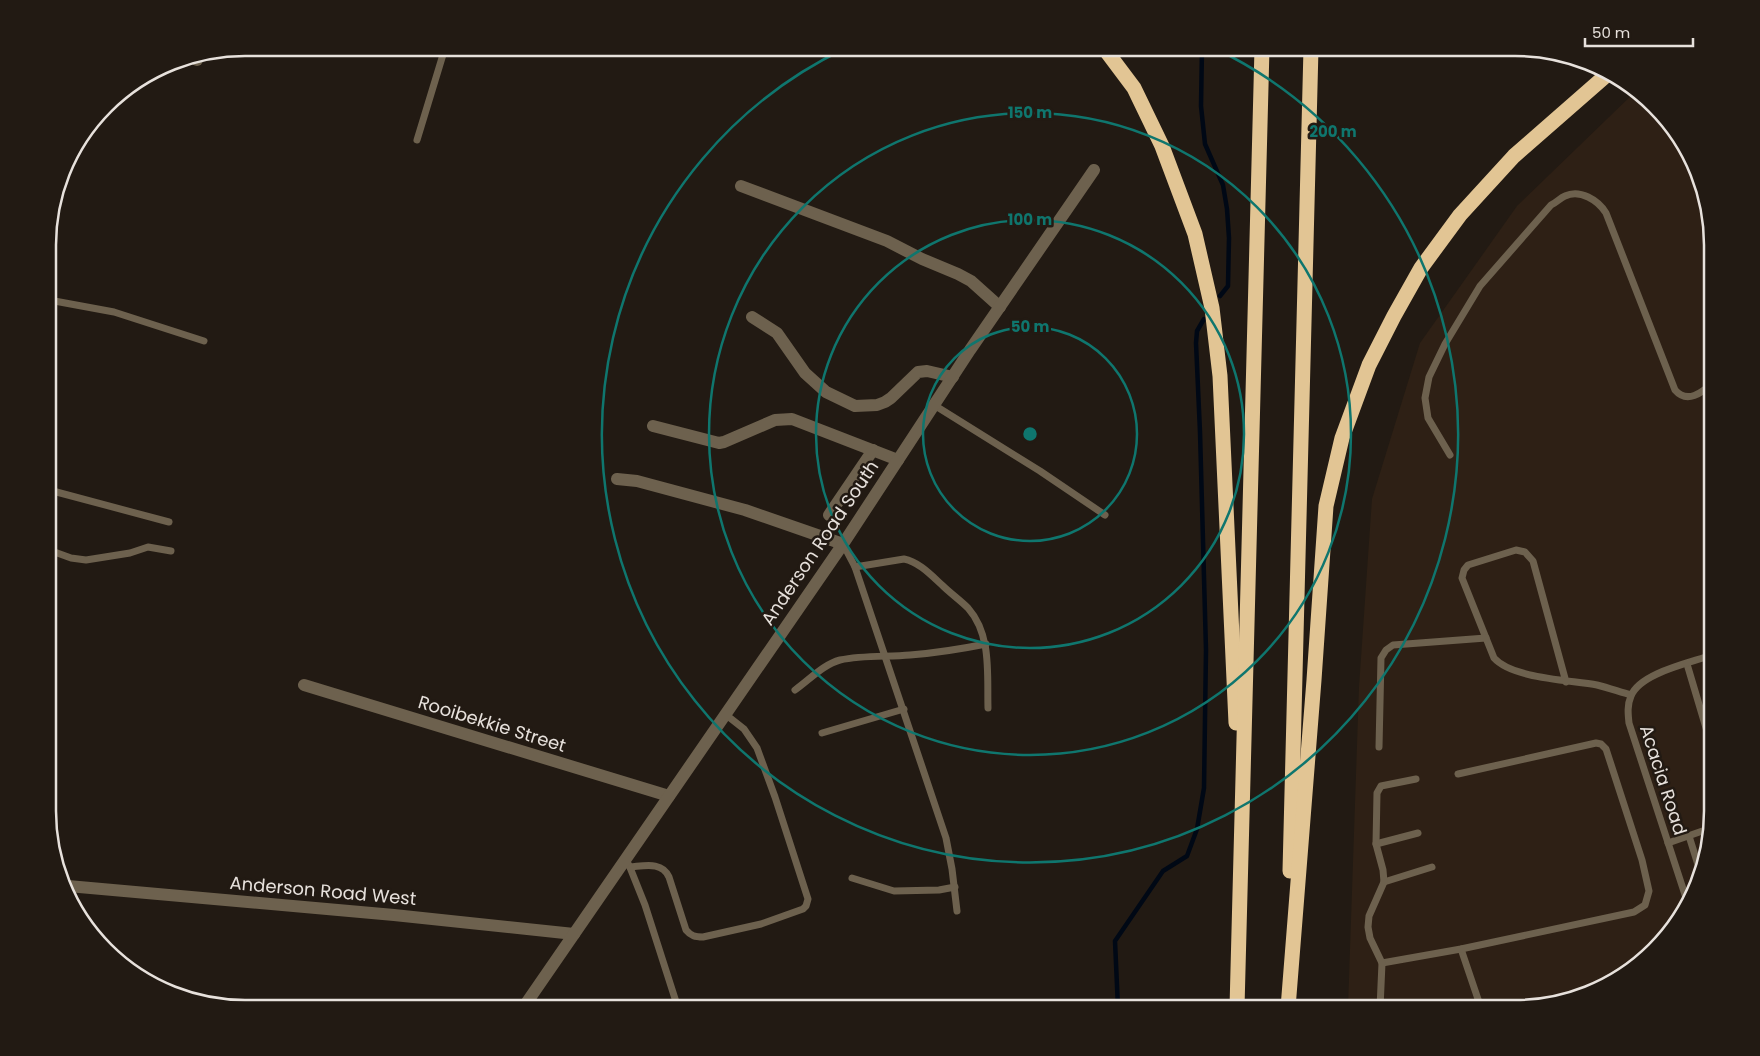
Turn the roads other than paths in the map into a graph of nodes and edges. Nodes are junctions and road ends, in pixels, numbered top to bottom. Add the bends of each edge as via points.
1 (443, 56) edge
2 (1110, 56) edge
3 (1262, 56) edge
4 (1311, 56) edge
5 (1603, 78) edge
6 (417, 140) dead end
7 (1094, 170) dead end
8 (741, 186) dead end
9 (56, 301) edge
10 (1000, 307) junction
11 (752, 317) dead end
12 (204, 341) dead end
13 (953, 376) junction
14 (1704, 390) edge
15 (934, 405) junction
16 (653, 426) dead end
17 (873, 450) junction
18 (1450, 455) dead end
19 (898, 460) junction
20 (617, 479) dead end
21 (56, 492) edge
22 (829, 515) dead end
23 (1105, 515) dead end
24 (169, 522) dead end
25 (842, 544) junction
26 (171, 551) dead end
27 (56, 553) edge
28 (855, 567) junction
29 (1486, 638) junction
30 (986, 644) junction
31 (885, 655) junction
32 (1704, 658) edge
33 (1687, 664) junction
34 (1566, 682) junction
35 (304, 685) dead end
36 (795, 690) dead end
37 (1631, 695) junction
38 (988, 708) dead end
39 (904, 709) junction
40 (725, 714) junction
41 (1704, 721) edge
42 (822, 733) dead end
43 (1379, 747) dead end
44 (1458, 774) dead end
45 (1416, 779) dead end
46 (669, 796) junction
47 (1702, 831) edge
48 (1418, 833) dead end
49 (1688, 836) junction
50 (1668, 843) junction
51 (1376, 844) junction
52 (1242, 849) junction
53 (1697, 861) edge
54 (628, 863) junction
55 (1432, 867) dead end
56 (852, 878) dead end
57 (1384, 882) junction
58 (72, 886) edge
59 (955, 887) junction
60 (1685, 894) edge
61 (957, 911) dead end
62 (574, 934) junction
63 (1461, 949) junction
64 (1382, 963) junction
65 (529, 1000) edge
66 (676, 1000) edge
67 (1237, 1000) edge
68 (1287, 1000) edge
69 (1288, 1000) edge
70 (1380, 1000) edge
71 (1478, 1000) edge

1 - 6 lane
2 - 52 highway via 1134,88 1162,146 1195,234 1212,308 1220,376
3 - 52 highway
4 - 68 highway
5 - 69 highway via 1514,156 1460,215 1421,268 1369,365 1342,438 1326,506
7 - 10 street, Anderson Road South
8 - 10 street via 887,241 966,278
9 - 12 lane via 114,312
10 - 13 street, Anderson Road South
11 - 13 street via 777,333 805,373 826,392 855,406 885,402 923,370
13 - 15 street, Anderson Road South
14 - 18 lane via 1691,397 1675,390 1601,204 1590,197 1566,195 1551,205 1480,286 1429,377 1425,398 1428,418
15 - 19 street, Anderson Road South
15 - 23 lane
16 - 17 street via 718,443 775,420 792,419
17 - 19 street
17 - 22 street
19 - 25 street, Anderson Road South
20 - 25 street via 637,481 745,510
21 - 24 lane
25 - 28 lane
25 - 40 street, Anderson Road South
26 - 27 lane via 148,547 86,560
28 - 30 lane via 904,559 913,562 969,609
28 - 31 lane
29 - 34 lane via 1500,665
29 - 34 lane via 1462,578 1464,570 1468,565 1516,550 1525,552 1533,561
29 - 43 lane via 1393,645 1386,650 1382,658
30 - 31 lane via 940,652
30 - 38 lane
31 - 36 lane via 840,660
31 - 39 lane
32 - 33 lane
33 - 37 lane via 1641,682
33 - 41 lane
34 - 37 lane via 1597,685
35 - 46 street, Rooibekkie Street
37 - 50 lane, Acacia Road via 1629,723
39 - 42 lane
39 - 59 lane via 946,838
40 - 46 street, Anderson Road South
40 - 54 lane via 744,729 757,748 808,899 806,906 761,924 703,937 691,936 665,870
44 - 63 lane via 1601,744 1606,749 1649,891 1645,905 1634,912
45 - 51 lane via 1379,787
46 - 54 street, Anderson Road South
47 - 49 lane
48 - 51 lane
49 - 50 lane
49 - 53 lane
50 - 60 lane, Acacia Road
51 - 57 lane
52 - 67 highway
54 - 62 street, Anderson Road South
54 - 66 lane via 646,905
55 - 57 lane
56 - 59 lane via 894,891
57 - 64 lane via 1368,916 1370,938
58 - 62 street, Anderson Road West
59 - 61 lane
62 - 65 street, Anderson Road South
63 - 64 lane
63 - 71 lane
64 - 70 lane

